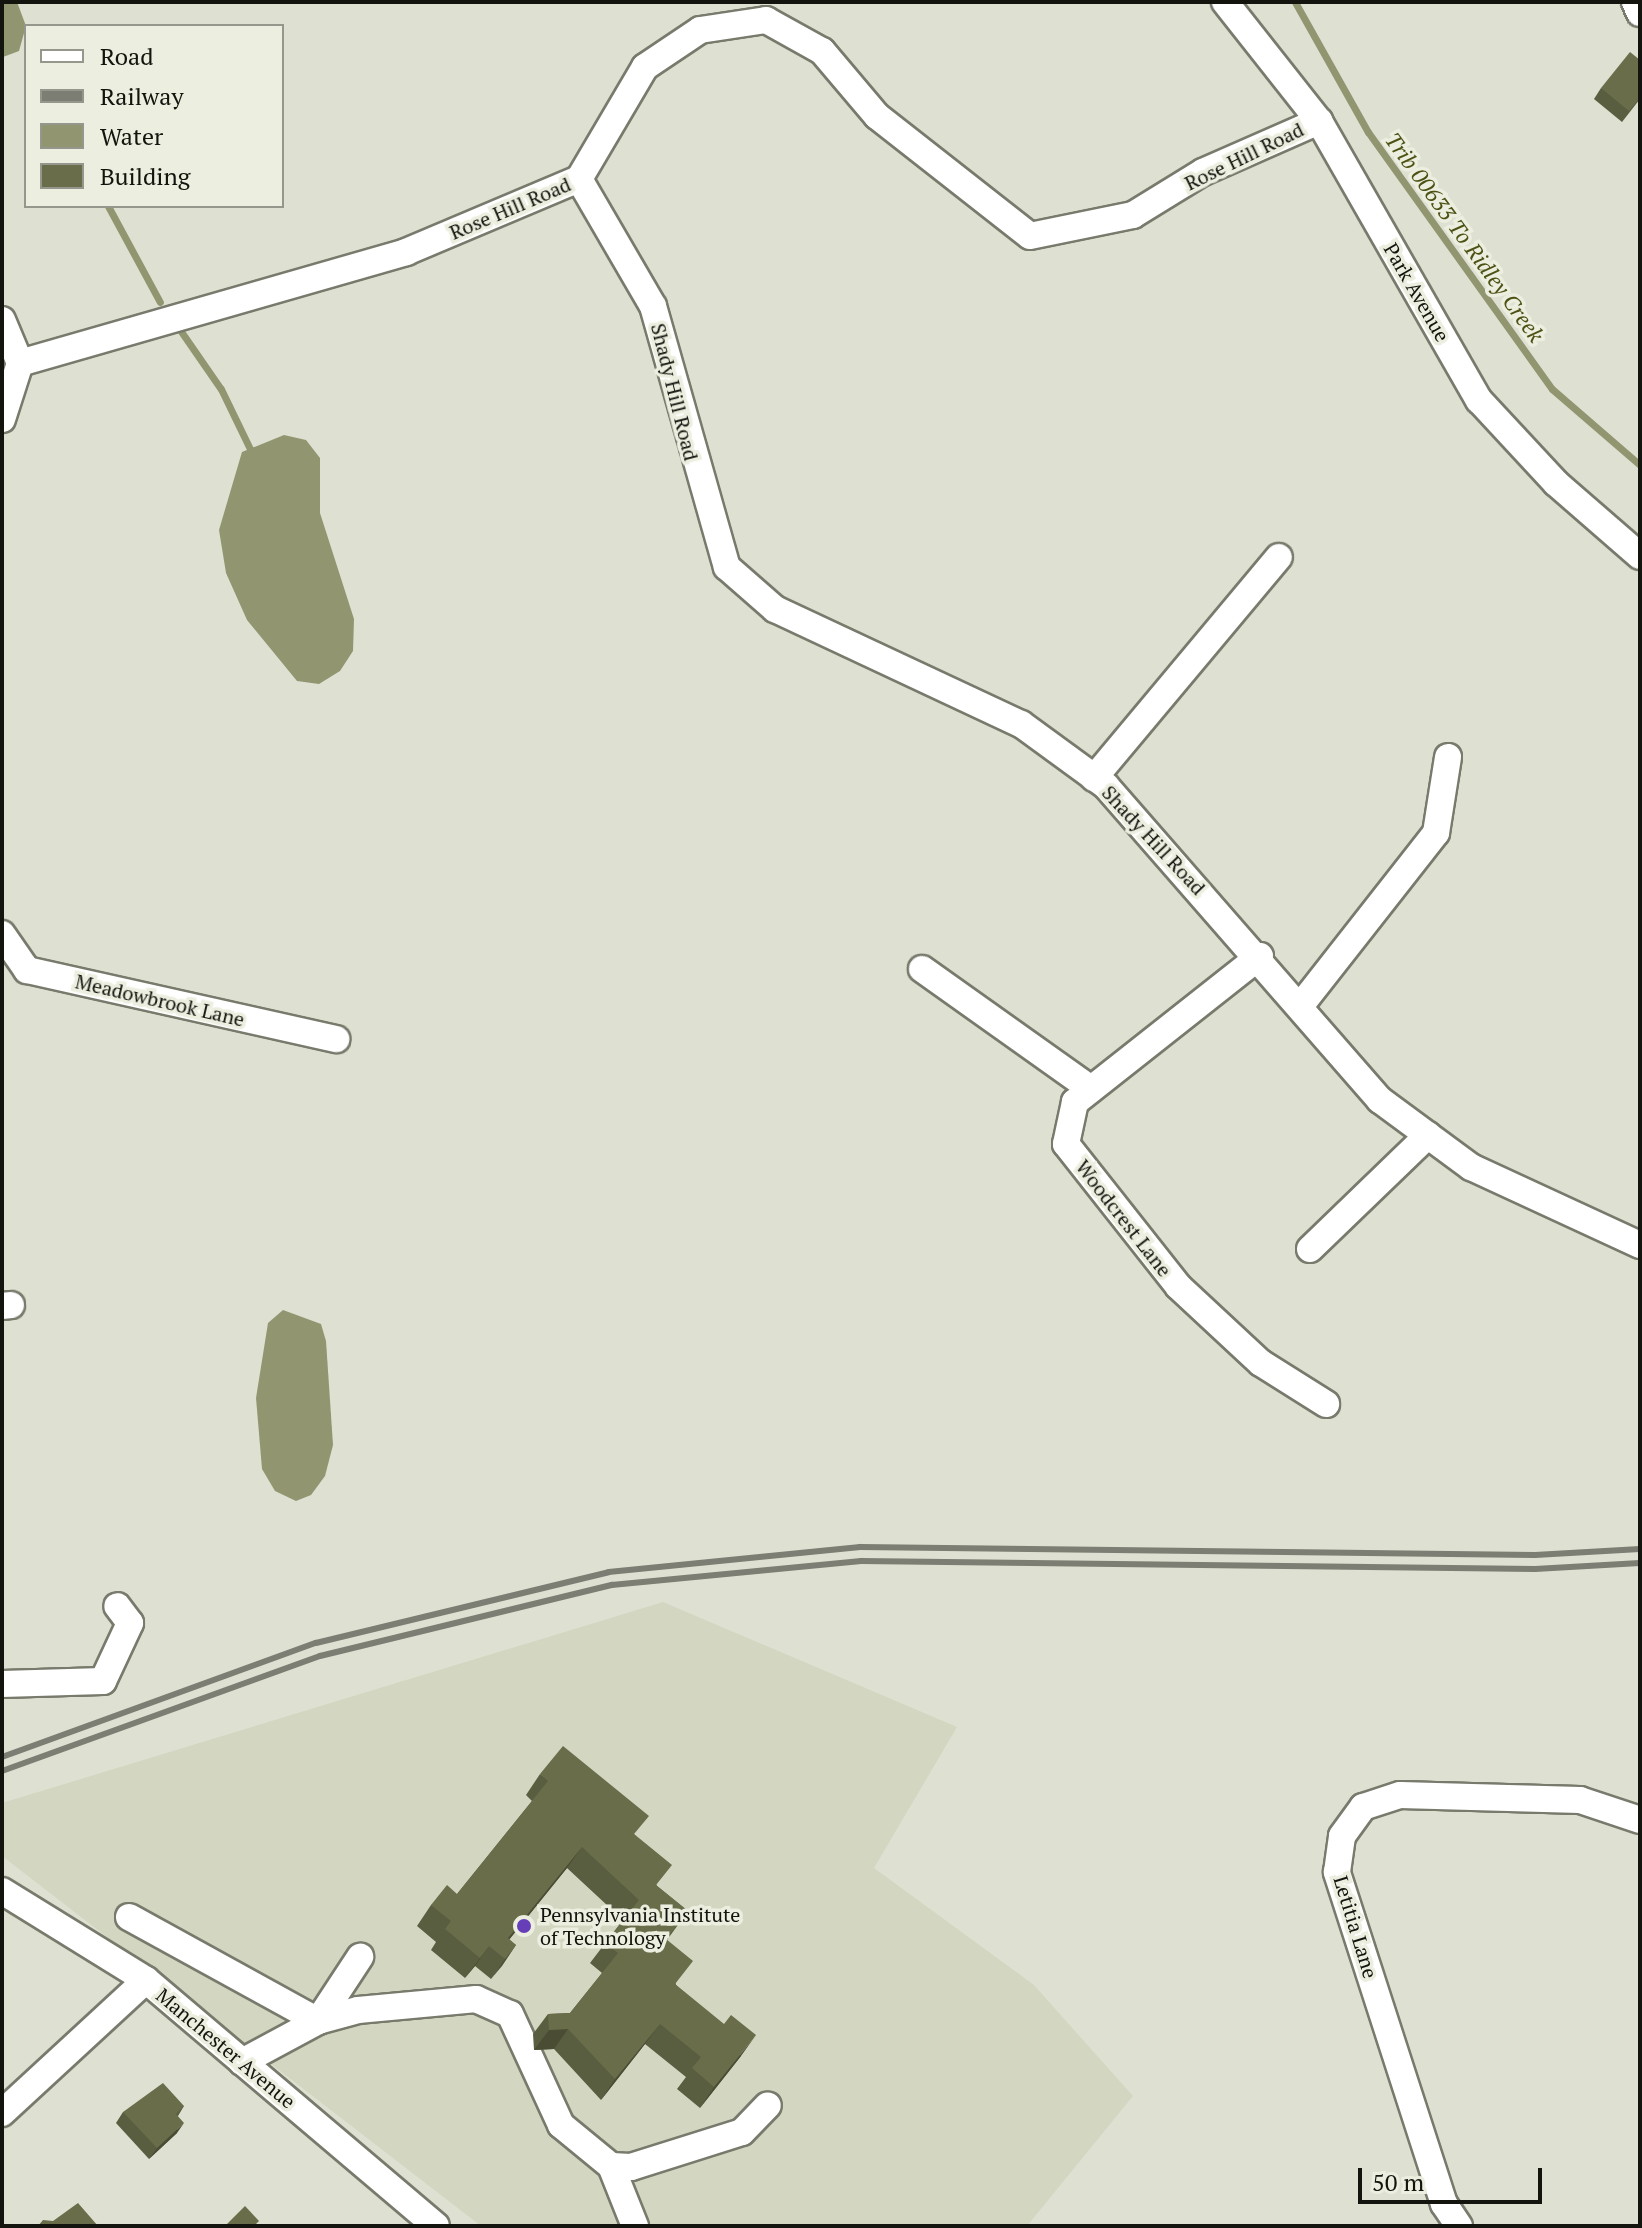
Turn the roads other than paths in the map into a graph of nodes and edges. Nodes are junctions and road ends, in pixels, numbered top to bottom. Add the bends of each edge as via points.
1 (1225, 2) edge
2 (1635, 2) edge
3 (1640, 13) edge
4 (1319, 121) junction
5 (579, 179) junction
6 (2, 320) edge
7 (20, 363) junction
8 (2, 419) edge
9 (1640, 556) edge
10 (1279, 557) dead end
11 (1448, 757) dead end
12 (1094, 778) junction
13 (2, 934) edge
14 (1260, 956) junction
15 (922, 969) dead end
16 (1301, 1005) junction
17 (336, 1039) dead end
18 (1091, 1089) junction
19 (1428, 1135) junction
20 (1640, 1245) edge
21 (1310, 1249) dead end
22 (1326, 1404) dead end
23 (117, 1606) dead end
24 (2, 1684) edge
25 (1640, 1820) edge
26 (2, 1891) edge
27 (129, 1917) dead end
28 (360, 1957) dead end
29 (146, 1980) junction
30 (318, 2021) junction
31 (242, 2062) junction
32 (768, 2105) dead end
33 (2, 2113) edge
34 (611, 2166) junction
35 (436, 2226) edge
36 (635, 2226) edge
37 (1459, 2226) edge

1 - 4 street, Park Avenue
2 - 3 street
4 - 5 street, Rose Hill Road via 1203,172 1133,215 1030,236 877,116 822,51 766,20 700,30 645,67
4 - 9 street, Park Avenue via 1479,400 1556,483
5 - 7 street, Rose Hill Road via 406,252
5 - 12 street, Shady Hill Road via 653,306 727,567 775,609 1021,724
6 - 7 street
7 - 8 street
10 - 12 street
11 - 16 street via 1436,833
12 - 14 street, Shady Hill Road
13 - 17 street, Meadowbrook Lane via 27,970
14 - 16 street, Shady Hill Road
14 - 18 street, Woodcrest Lane
15 - 18 street
16 - 19 street, Shady Hill Road via 1380,1100
18 - 22 street, Woodcrest Lane via 1075,1102 1066,1144 1178,1286 1261,1363
19 - 20 street, Shady Hill Road via 1471,1167
19 - 21 street
23 - 24 street via 130,1623 103,1681
25 - 37 street, Letitia Lane via 1580,1800 1400,1795 1363,1807 1342,1836 1337,1872 1444,2204
26 - 29 street, Manchester Avenue
27 - 30 street
28 - 30 street
29 - 31 street, Manchester Avenue
29 - 33 street
30 - 31 street
30 - 34 street via 426,1998 500,2005 520,2030 561,2125
31 - 35 street, Manchester Avenue
32 - 34 street via 742,2132 631,2167
34 - 36 street

